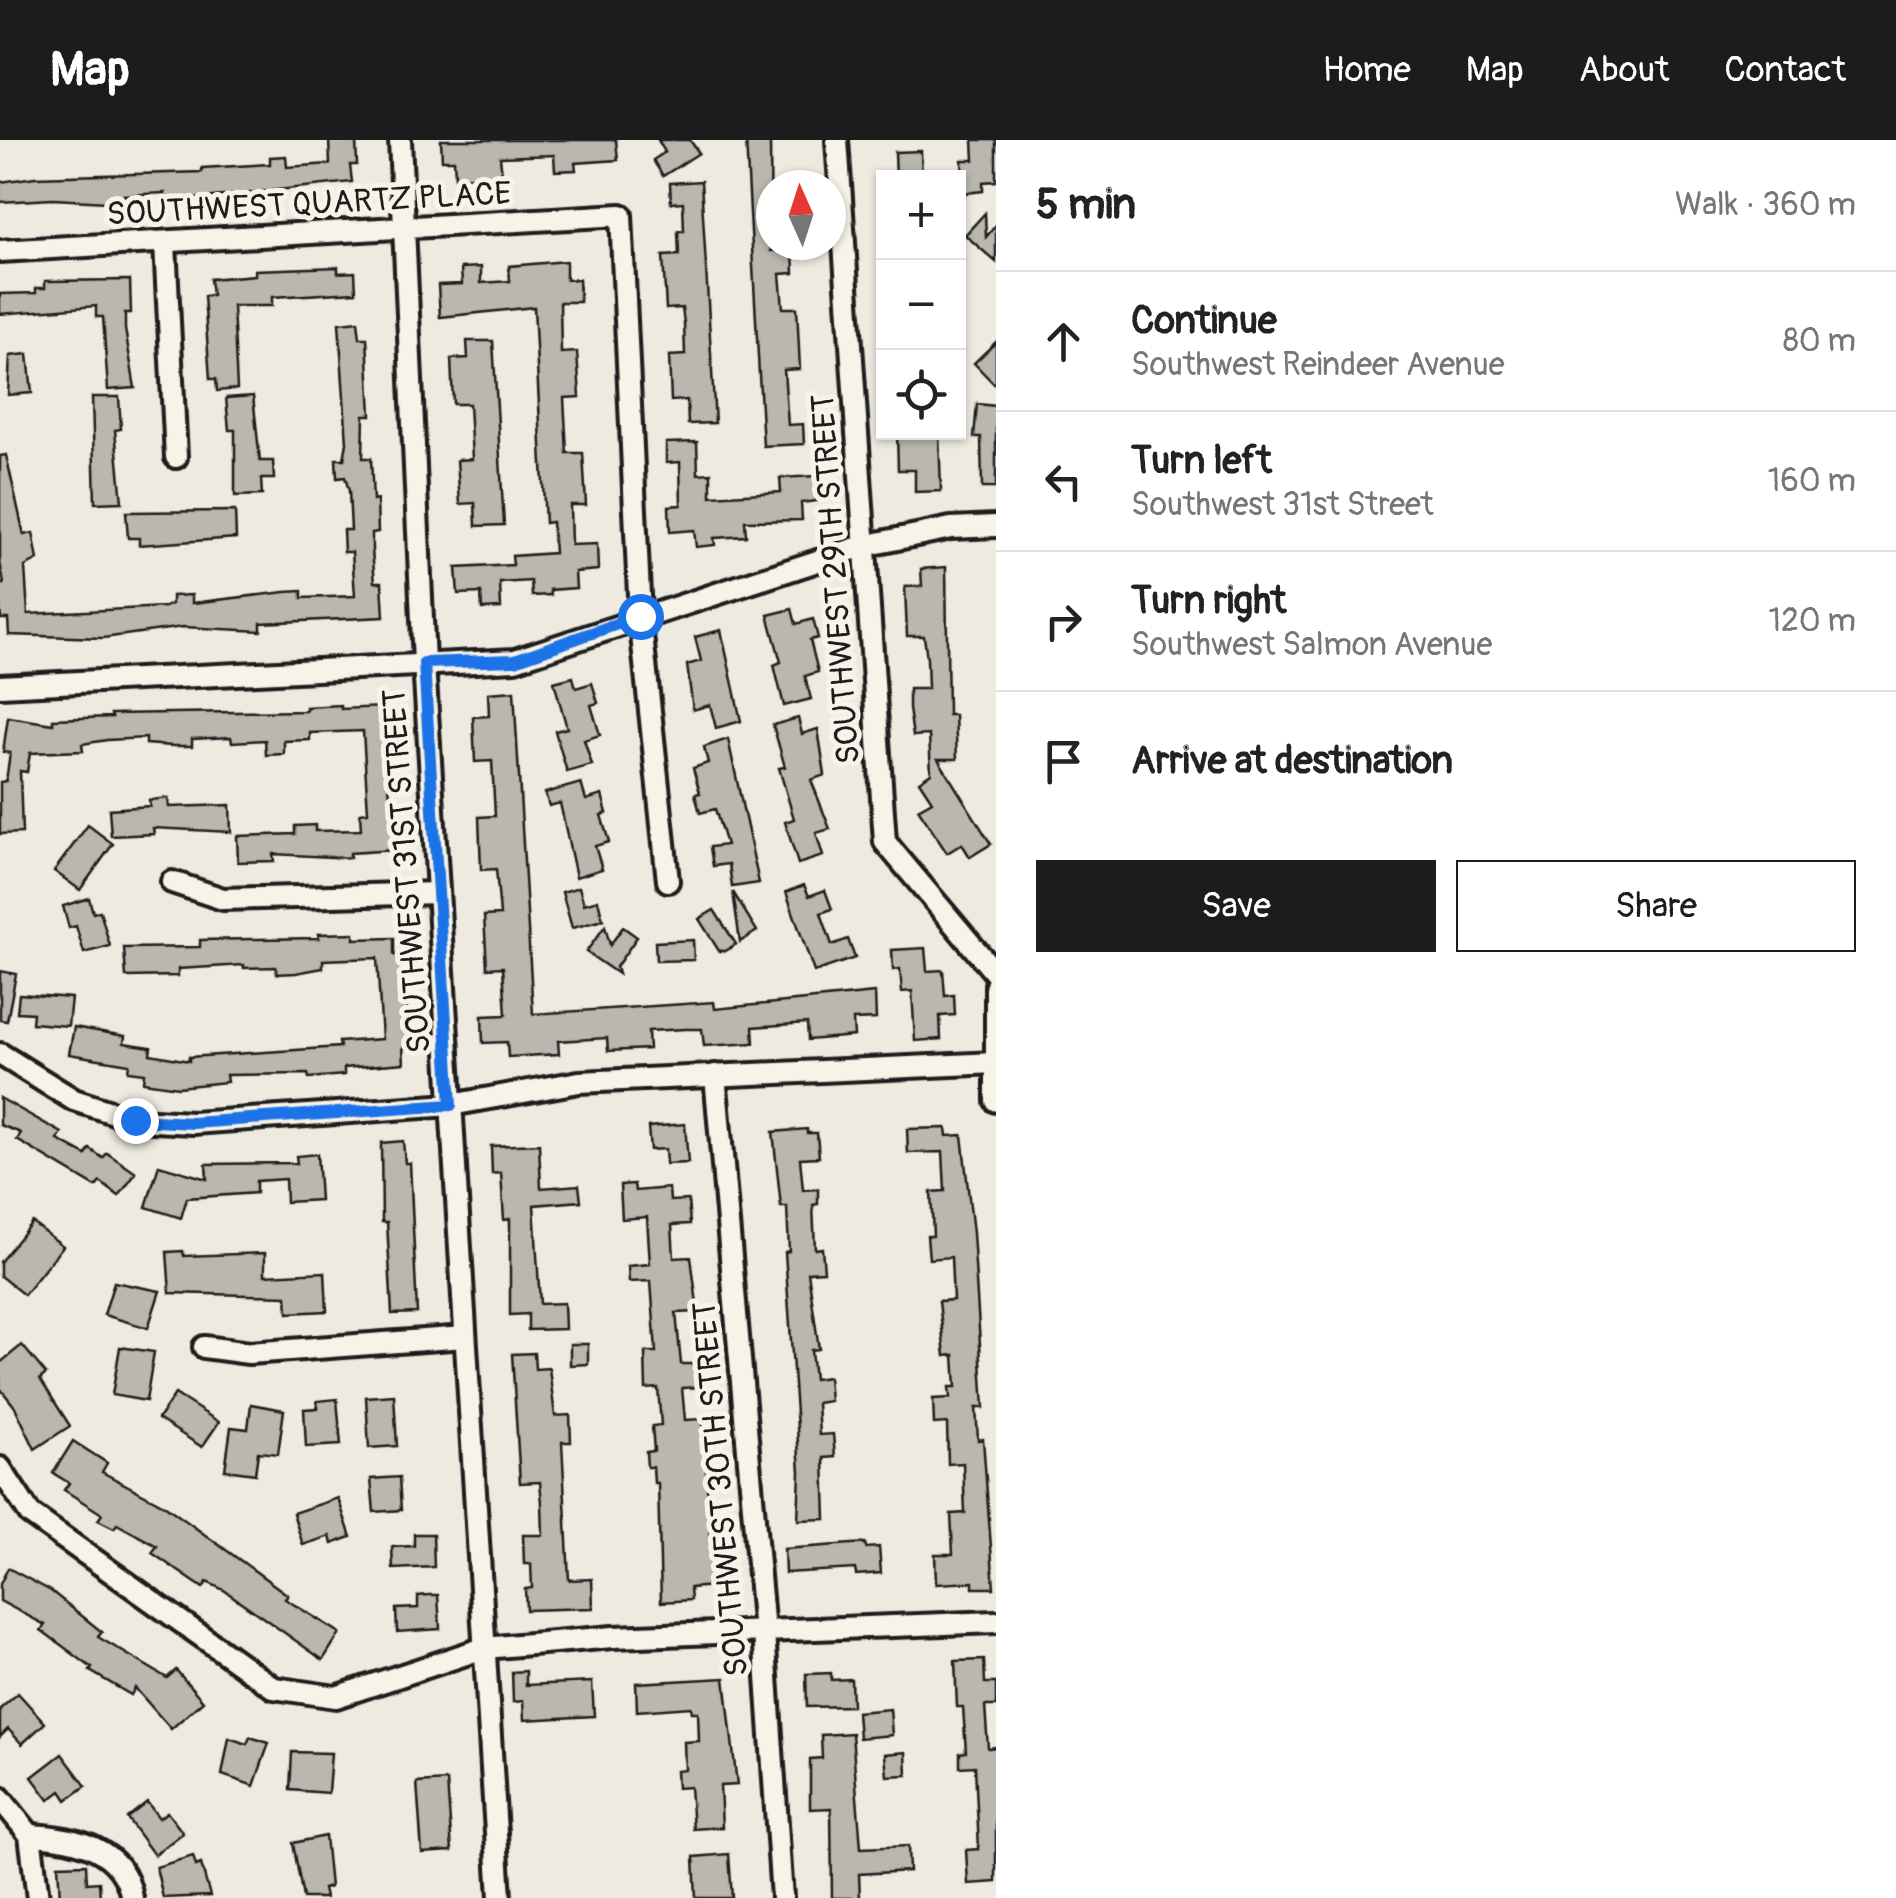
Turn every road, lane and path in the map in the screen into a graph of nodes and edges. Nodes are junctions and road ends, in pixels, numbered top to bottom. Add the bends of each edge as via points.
1 (400, 140) edge
2 (837, 140) edge
3 (403, 231) junction
4 (165, 244) junction
5 (0, 252) edge
6 (176, 457) dead end
7 (996, 526) edge
8 (863, 546) junction
9 (640, 616) junction
10 (424, 663) junction
11 (0, 686) edge
12 (172, 882) dead end
13 (668, 882) dead end
14 (438, 893) junction
15 (996, 974) edge
16 (996, 985) edge
17 (0, 1054) edge
18 (994, 1064) edge
19 (715, 1075) junction
20 (996, 1101) edge
21 (451, 1105) junction
22 (465, 1337) junction
23 (204, 1347) dead end
24 (0, 1468) edge
25 (996, 1622) edge
26 (764, 1632) junction
27 (484, 1648) junction
28 (0, 1798) edge
29 (30, 1835) junction
30 (38, 1898) edge
31 (132, 1898) edge
32 (500, 1898) edge
33 (782, 1898) edge

1 - 3 street, SOUTHWEST 31ST STREET
2 - 8 street, SOUTHWEST 29TH STREET
3 - 4 street, SOUTHWEST QUARTZ PLACE
3 - 9 street, SOUTHWEST QUARTZ PLACE via 622,215
3 - 10 street, SOUTHWEST 31ST STREET
4 - 5 street, SOUTHWEST QUARTZ PLACE
4 - 6 street
7 - 8 street
8 - 9 street
8 - 15 street, SOUTHWEST 29TH STREET via 885,842
9 - 10 street via 515,660
9 - 13 street
10 - 11 street
10 - 14 street, SOUTHWEST 31ST STREET
12 - 14 street via 223,899
14 - 21 street, SOUTHWEST 31ST STREET
16 - 18 street
17 - 21 street via 74,1100 135,1120 193,1123
18 - 19 street
18 - 20 street
19 - 21 street via 579,1082
19 - 26 street, SOUTHWEST 30TH STREET
21 - 22 street, SOUTHWEST 31ST STREET
22 - 23 street via 248,1353
22 - 27 street, SOUTHWEST 31ST STREET
24 - 27 street via 30,1514 274,1688 336,1696
25 - 26 street
26 - 27 street
26 - 33 street, SOUTHWEST 30TH STREET
27 - 32 street, SOUTHWEST 31ST STREET
28 - 29 street
29 - 30 street
29 - 31 street via 99,1848 130,1885

